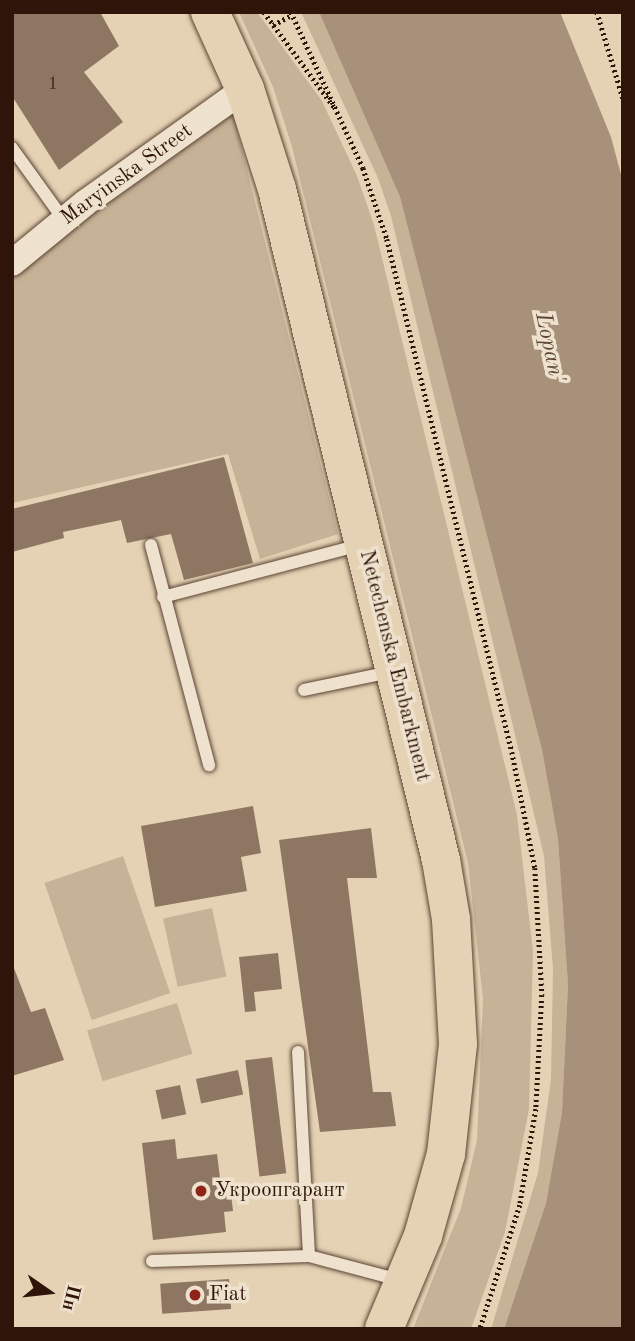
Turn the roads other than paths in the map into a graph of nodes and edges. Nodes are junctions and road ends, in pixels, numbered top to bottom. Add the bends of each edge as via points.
1 (210, 12) edge
2 (245, 89) junction
3 (12, 148) edge
4 (64, 220) junction
5 (12, 263) edge
6 (364, 544) junction
7 (150, 545) dead end
8 (163, 597) junction
9 (395, 671) junction
10 (304, 690) dead end
11 (209, 765) dead end
12 (298, 1052) dead end
13 (309, 1256) junction
14 (152, 1261) dead end
15 (406, 1282) junction
16 (384, 1329) edge

1 - 2 main road, Netechenska Embarkment
2 - 4 street, Maryinska Street
2 - 6 main road, Netechenska Embarkment via 276,189
3 - 4 lane
4 - 5 street, Maryinska Street
6 - 8 lane
6 - 9 main road, Netechenska Embarkment
7 - 8 lane
8 - 11 lane
9 - 10 lane
9 - 15 main road, Netechenska Embarkment via 441,860 457,1006 456,1084 446,1154
12 - 13 lane
13 - 14 lane
13 - 15 lane
15 - 16 main road, Netechenska Embarkment

